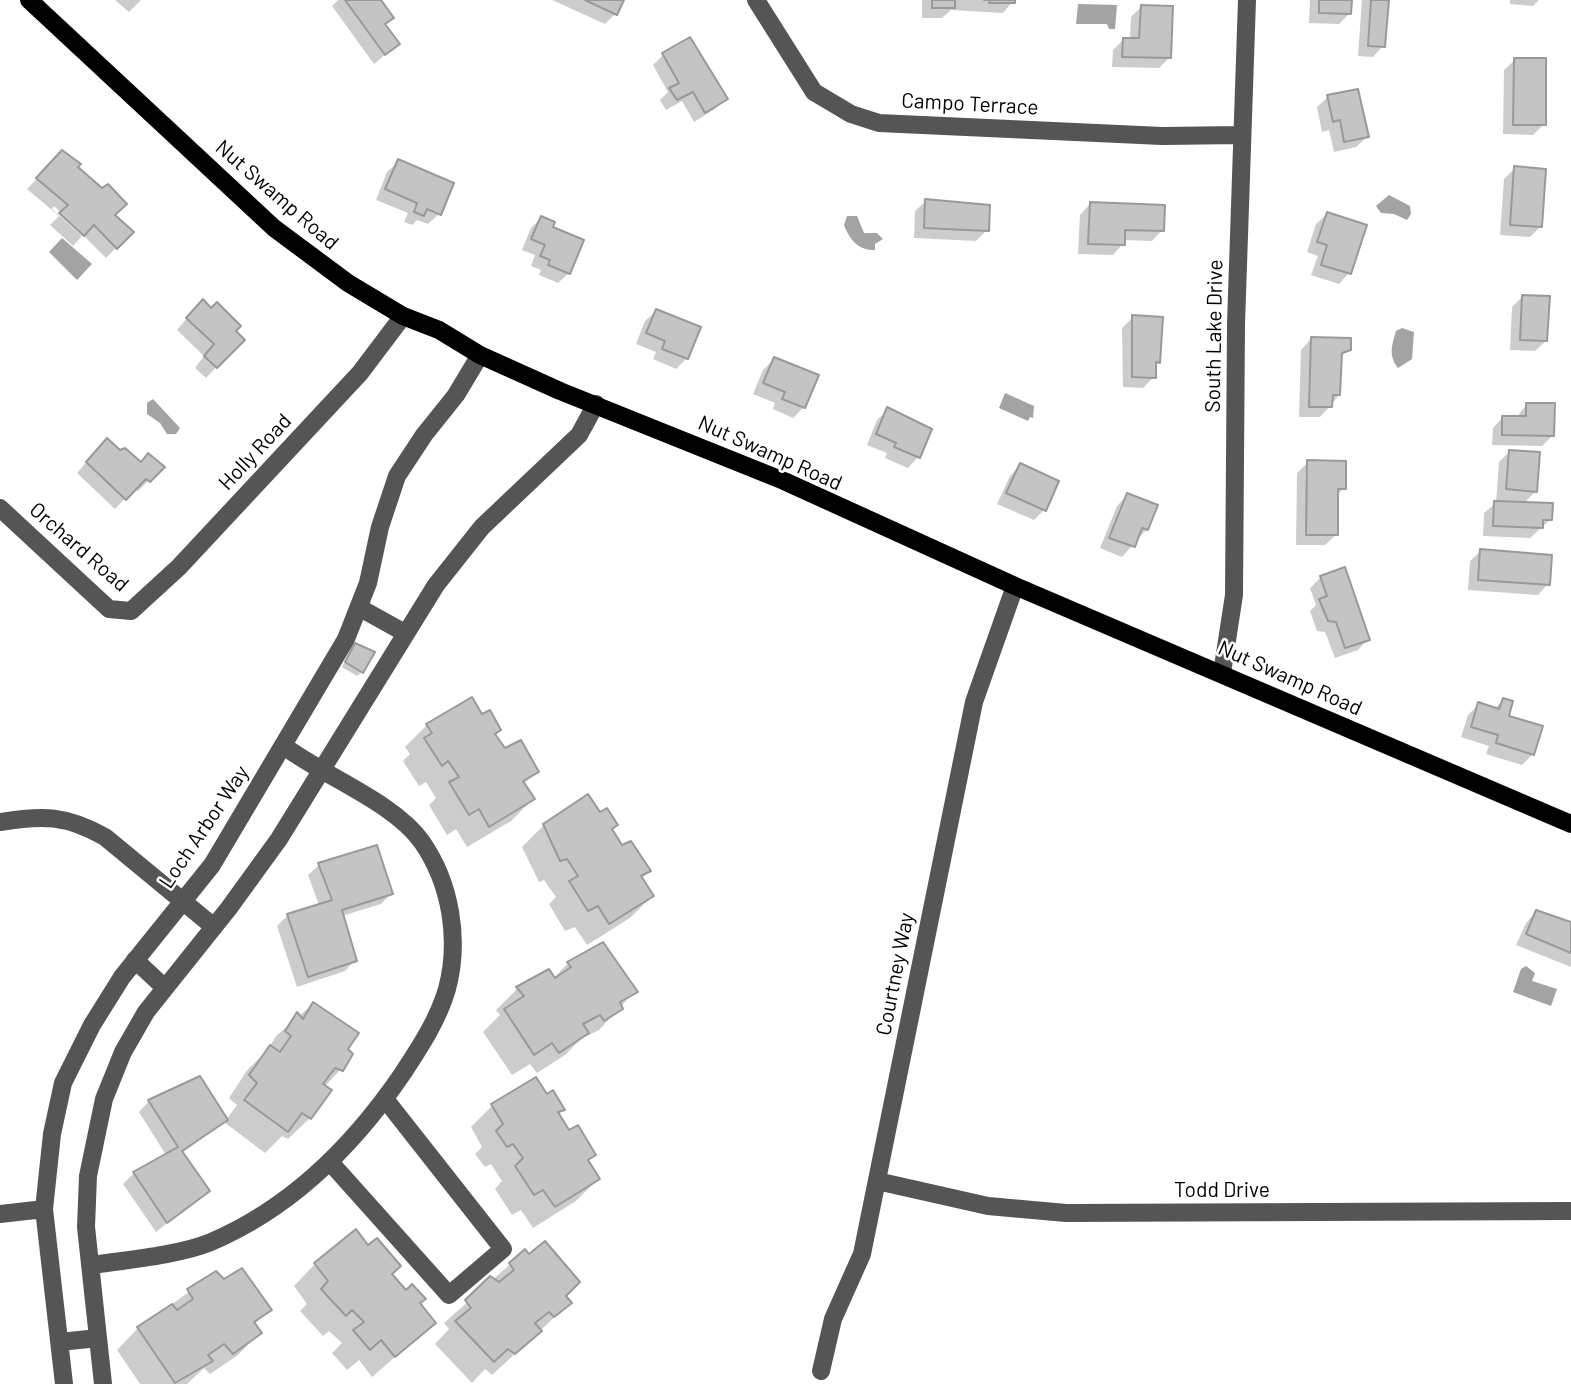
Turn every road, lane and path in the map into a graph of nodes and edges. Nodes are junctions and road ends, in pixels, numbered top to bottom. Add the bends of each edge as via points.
1 (29, 0) edge
2 (757, 0) edge
3 (1247, 0) edge
4 (1241, 135) junction
5 (403, 316) junction
6 (480, 355) junction
7 (596, 404) junction
8 (0, 508) edge
9 (1015, 586) junction
10 (360, 608) junction
11 (131, 611) joint
12 (405, 633) junction
13 (1222, 673) junction
14 (284, 746) junction
15 (321, 771) junction
16 (0, 822) edge
17 (1571, 824) edge
18 (184, 900) junction
19 (214, 927) junction
20 (135, 960) junction
21 (165, 988) junction
22 (386, 1098) junction
23 (330, 1162) junction
24 (877, 1181) junction
25 (44, 1209) junction
26 (1571, 1211) edge
27 (0, 1214) edge
28 (92, 1265) junction
29 (98, 1338) junction
30 (60, 1342) junction
31 (821, 1371) dead end
32 (64, 1384) edge
33 (103, 1384) edge

1 - 5 main road, Nut Swamp Road via 274,228 348,283
2 - 4 street, Campo Terrace via 814,92 841,110 879,123 1162,136
3 - 4 street, South Lake Drive
4 - 13 street, South Lake Drive via 1234,595
5 - 6 main road, Nut Swamp Road via 439,330
5 - 11 street, Holly Road via 360,373 179,567
6 - 7 main road, Nut Swamp Road
6 - 10 street, Loch Arbor Way via 397,476
7 - 9 main road, Nut Swamp Road via 784,481
7 - 12 street via 579,435 482,527
8 - 11 street, Orchard Road via 109,609
9 - 13 main road, Nut Swamp Road
9 - 24 street, Courtney Way via 974,702
10 - 12 street
10 - 14 street, Loch Arbor Way
12 - 15 street
13 - 17 main road, Nut Swamp Road
14 - 15 street
14 - 18 street, Loch Arbor Way via 212,865
15 - 19 street via 279,839
15 - 22 street via 370,799 421,840 440,877 452,922 451,969 440,1007
16 - 18 street via 41,815 86,826
18 - 19 street
18 - 20 street, Loch Arbor Way
19 - 21 street
20 - 21 street
20 - 25 street, Loch Arbor Way via 92,1025 63,1083
21 - 28 street via 123,1052 98,1124 88,1176 86,1227
22 - 23 street
22 - 23 street via 503,1249 449,1295
23 - 28 street via 278,1204 210,1243
24 - 26 street, Todd Drive via 988,1206 1066,1213
24 - 31 street, Courtney Way via 862,1254 833,1319
25 - 27 street
25 - 30 street, Loch Arbor Way
28 - 29 street
29 - 30 street
29 - 33 street
30 - 32 street, Loch Arbor Way

